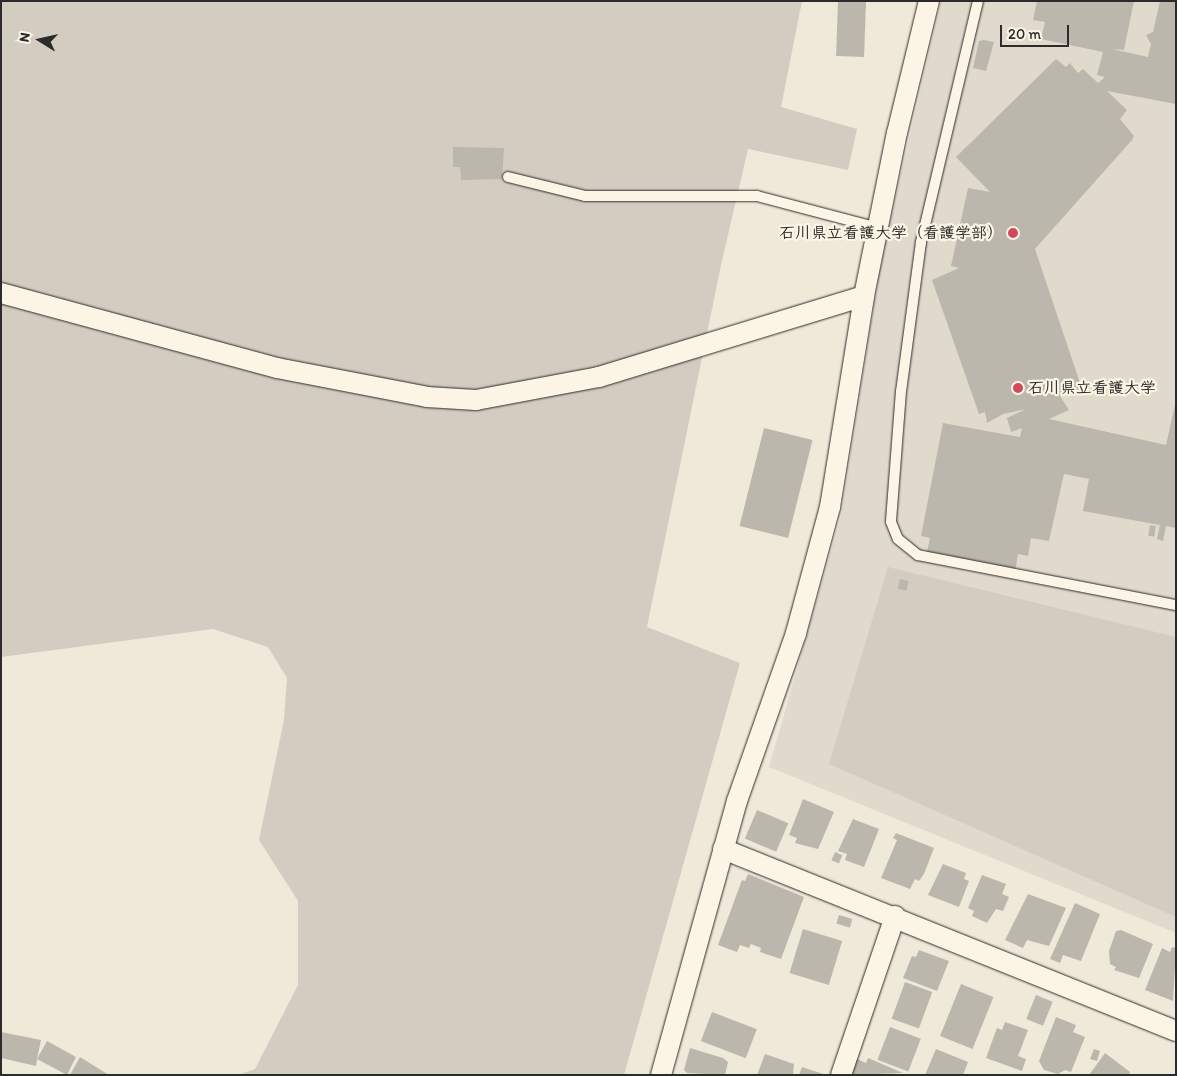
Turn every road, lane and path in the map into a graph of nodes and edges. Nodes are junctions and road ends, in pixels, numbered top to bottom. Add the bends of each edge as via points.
1 (929, 1) edge
2 (978, 1) edge
3 (508, 177) dead end
4 (878, 228) junction
5 (1, 292) edge
6 (864, 296) junction
7 (1176, 605) edge
8 (724, 850) junction
9 (895, 916) junction
10 (1176, 1031) edge
11 (661, 1075) edge
12 (840, 1075) edge

1 - 4 street
2 - 7 lane via 921,242 901,391 891,522 898,539 918,554
3 - 4 lane via 585,196 757,196
4 - 6 street
5 - 6 street via 277,368 427,397 476,400 599,377
6 - 8 street via 830,506 796,633
8 - 9 street
8 - 11 street
9 - 10 street
9 - 12 street

